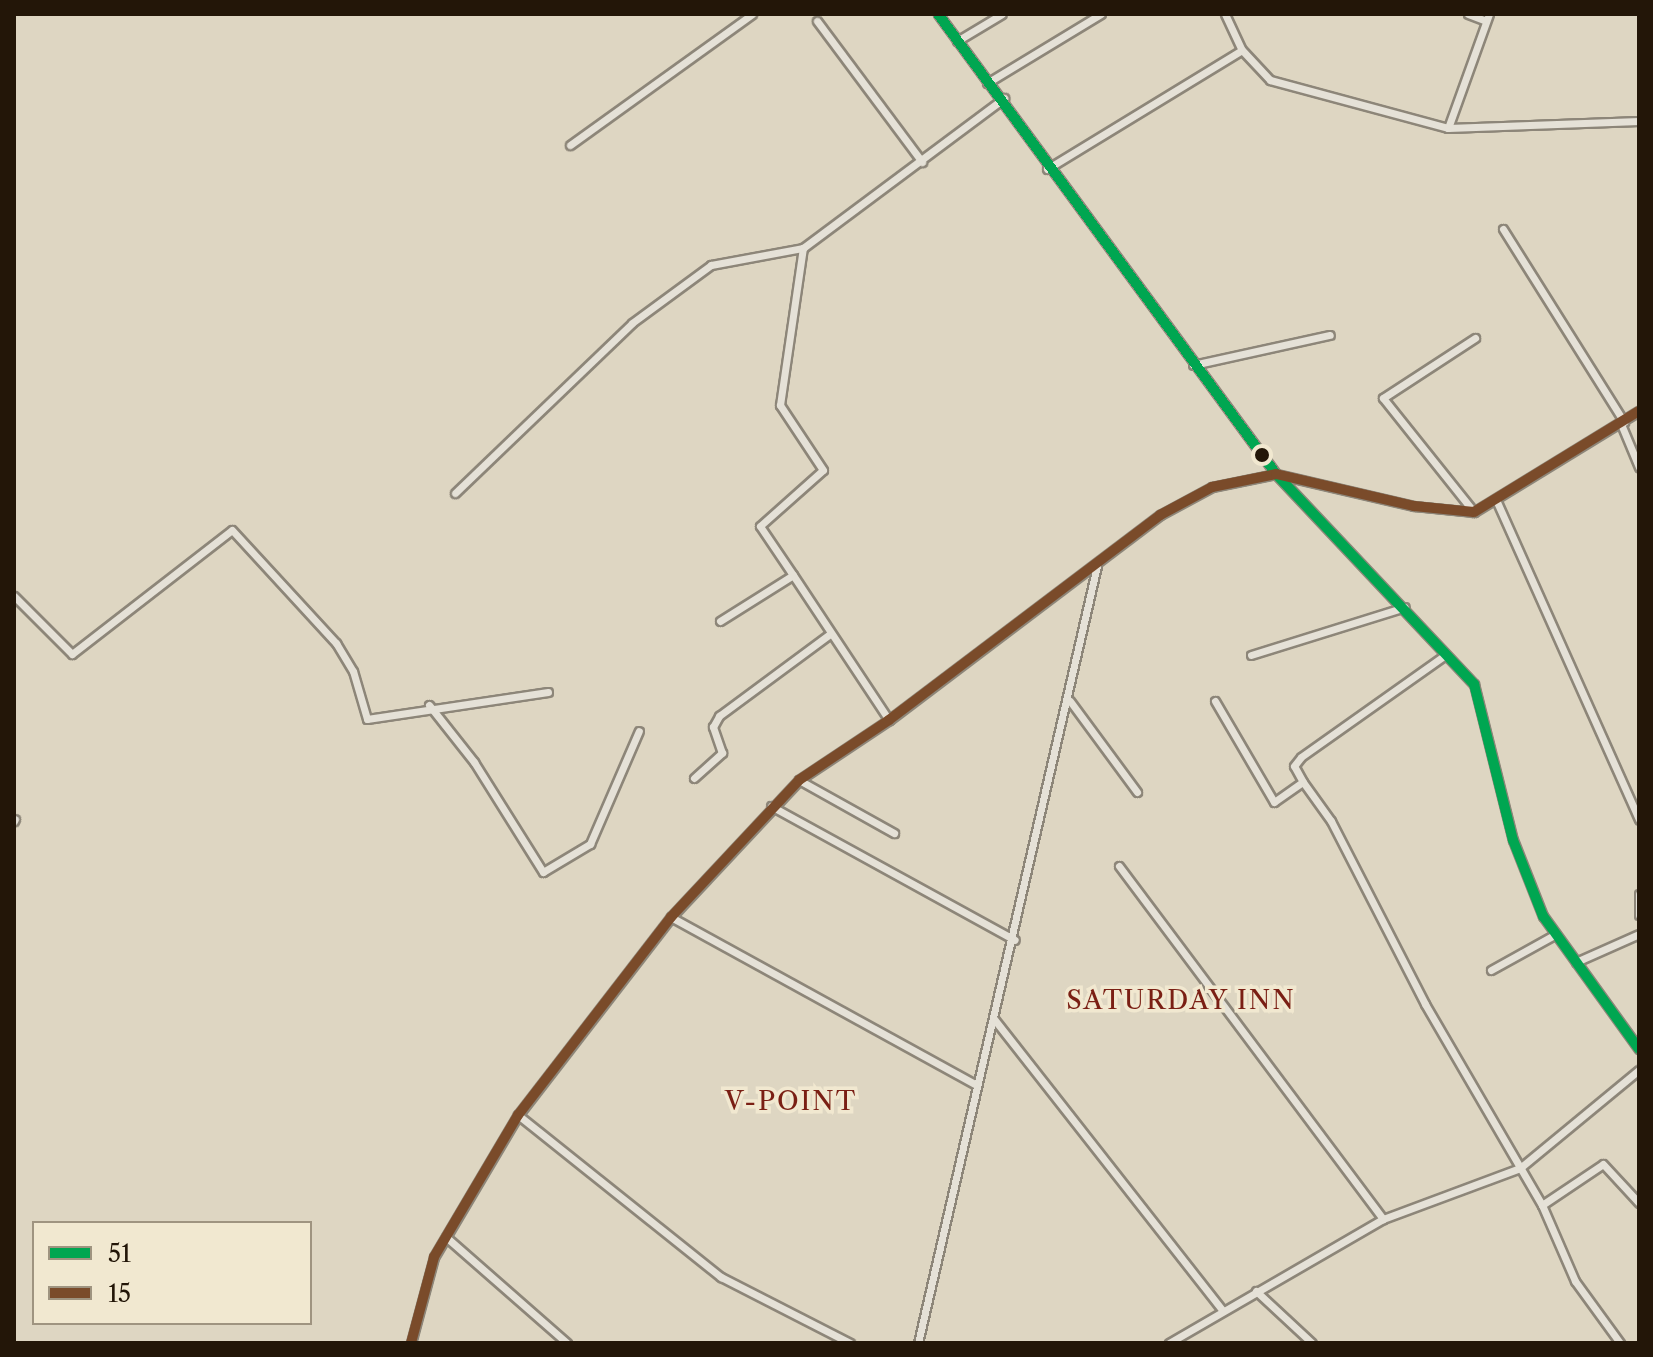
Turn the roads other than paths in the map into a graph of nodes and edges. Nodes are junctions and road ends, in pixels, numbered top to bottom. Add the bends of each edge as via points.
1 (752, 14) edge
2 (938, 14) edge
3 (1002, 14) edge
4 (1101, 14) edge
5 (1225, 14) edge
6 (1468, 14) edge
7 (1487, 18) edge
8 (817, 21) dead end
9 (957, 41) junction
10 (1242, 50) junction
11 (987, 83) junction
12 (1004, 98) junction
13 (1639, 121) edge
14 (1448, 128) junction
15 (570, 145) dead end
16 (922, 162) junction
17 (1047, 169) junction
18 (1503, 229) dead end
19 (803, 248) junction
20 (1330, 335) dead end
21 (1475, 338) dead end
22 (1193, 365) junction
23 (1639, 411) edge
24 (1622, 423) junction
25 (1639, 467) edge
26 (1276, 474) junction
27 (455, 493) dead end
28 (1497, 502) junction
29 (1474, 512) junction
30 (1097, 566) junction
31 (793, 575) junction
32 (14, 596) edge
33 (1405, 607) junction
34 (720, 621) dead end
35 (831, 633) junction
36 (1251, 655) dead end
37 (1445, 655) junction
38 (548, 692) dead end
39 (1070, 701) junction
40 (1215, 701) dead end
41 (429, 705) junction
42 (889, 720) junction
43 (639, 731) dead end
44 (694, 778) dead end
45 (799, 780) junction
46 (1303, 782) junction
47 (1137, 792) dead end
48 (771, 806) junction
49 (1639, 820) edge
50 (894, 833) dead end
51 (1119, 866) dead end
52 (1639, 894) edge
53 (1639, 915) edge
54 (671, 917) junction
55 (1556, 934) junction
56 (1639, 934) edge
57 (1015, 940) junction
58 (1576, 962) junction
59 (1491, 970) dead end
60 (994, 1019) junction
61 (1639, 1049) edge
62 (1639, 1070) edge
63 (975, 1084) junction
64 (518, 1115) junction
65 (1520, 1168) junction
66 (1639, 1203) edge
67 (1542, 1205) junction
68 (1383, 1219) junction
69 (446, 1237) junction
70 (1256, 1291) junction
71 (1223, 1311) junction
72 (411, 1343) edge
73 (567, 1343) edge
74 (850, 1343) edge
75 (918, 1343) edge
76 (1169, 1343) edge
77 (1312, 1343) edge
78 (1620, 1343) edge

1 - 15 street
2 - 9 street
3 - 9 street
4 - 11 street
5 - 10 street
6 - 7 street
7 - 14 street
8 - 16 street
9 - 11 street
10 - 14 street via 1270,80
10 - 17 street
11 - 12 street
12 - 16 street
12 - 17 street
13 - 14 street
16 - 19 street
17 - 22 street
18 - 24 street
19 - 27 street via 711,265 632,323
19 - 31 street via 780,405 823,470 760,526
20 - 22 street
21 - 29 street via 1383,398
22 - 26 street
23 - 24 street
24 - 25 street
24 - 28 street
26 - 29 street via 1414,506
26 - 30 street via 1212,487 1160,515
26 - 33 street
28 - 29 street
28 - 49 street
30 - 39 street
30 - 42 street
31 - 34 street
31 - 35 street
32 - 41 street via 72,654 232,530 336,643 353,671 367,719
33 - 36 street
33 - 37 street
35 - 42 street
35 - 44 street via 719,716 713,727 722,753
37 - 46 street via 1301,757 1294,766
37 - 55 street via 1479,694 1520,861
38 - 41 street
39 - 47 street
39 - 57 street
40 - 46 street via 1270,799 1280,800
41 - 43 street via 474,762 543,872 590,844
42 - 45 street
45 - 48 street
45 - 50 street
46 - 65 street via 1331,821 1425,1004
48 - 54 street
48 - 57 street
51 - 68 street
52 - 53 street
54 - 63 street
54 - 64 street
55 - 58 street
55 - 59 street
56 - 58 street
57 - 60 street
58 - 61 street
60 - 63 street
60 - 71 street
62 - 65 street
63 - 75 street
64 - 69 street
64 - 74 street via 721,1277
65 - 67 street
65 - 68 street
66 - 67 street via 1603,1164
67 - 78 street via 1575,1281
68 - 70 street
69 - 72 street via 434,1257
69 - 73 street
70 - 71 street
70 - 77 street
71 - 76 street

